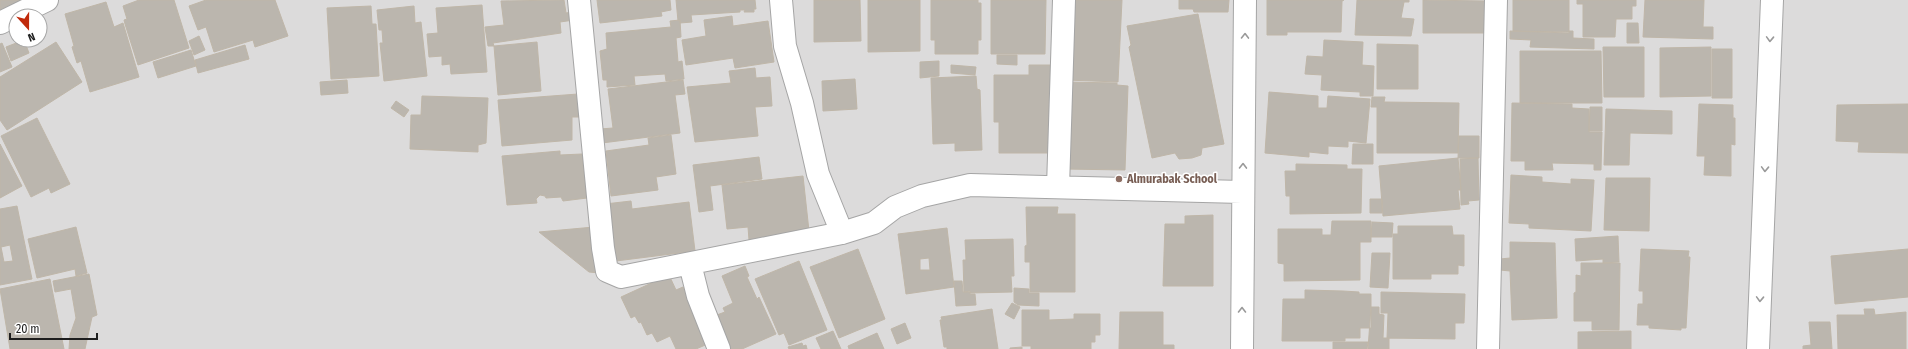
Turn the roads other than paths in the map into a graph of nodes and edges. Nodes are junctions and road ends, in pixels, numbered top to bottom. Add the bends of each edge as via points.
1 (47, 0) edge
2 (579, 0) edge
3 (781, 0) edge
4 (1064, 0) edge
5 (1245, 0) edge
6 (1496, 0) edge
7 (1772, 0) edge
8 (0, 23) edge
9 (1058, 187) junction
10 (1242, 192) junction
11 (842, 233) junction
12 (690, 264) junction
13 (719, 349) edge
14 (1242, 349) edge
15 (1488, 349) edge
16 (1758, 349) edge

1 - 8 street
2 - 12 street via 607,271 621,277
3 - 11 street via 785,46 802,103 818,174
4 - 9 street
10 -> 5 street
6 - 15 street
7 -> 16 street
9 - 10 street
9 - 11 street via 970,185 922,196 896,207 874,223
14 -> 10 street
11 - 12 street
12 - 13 street via 698,296

